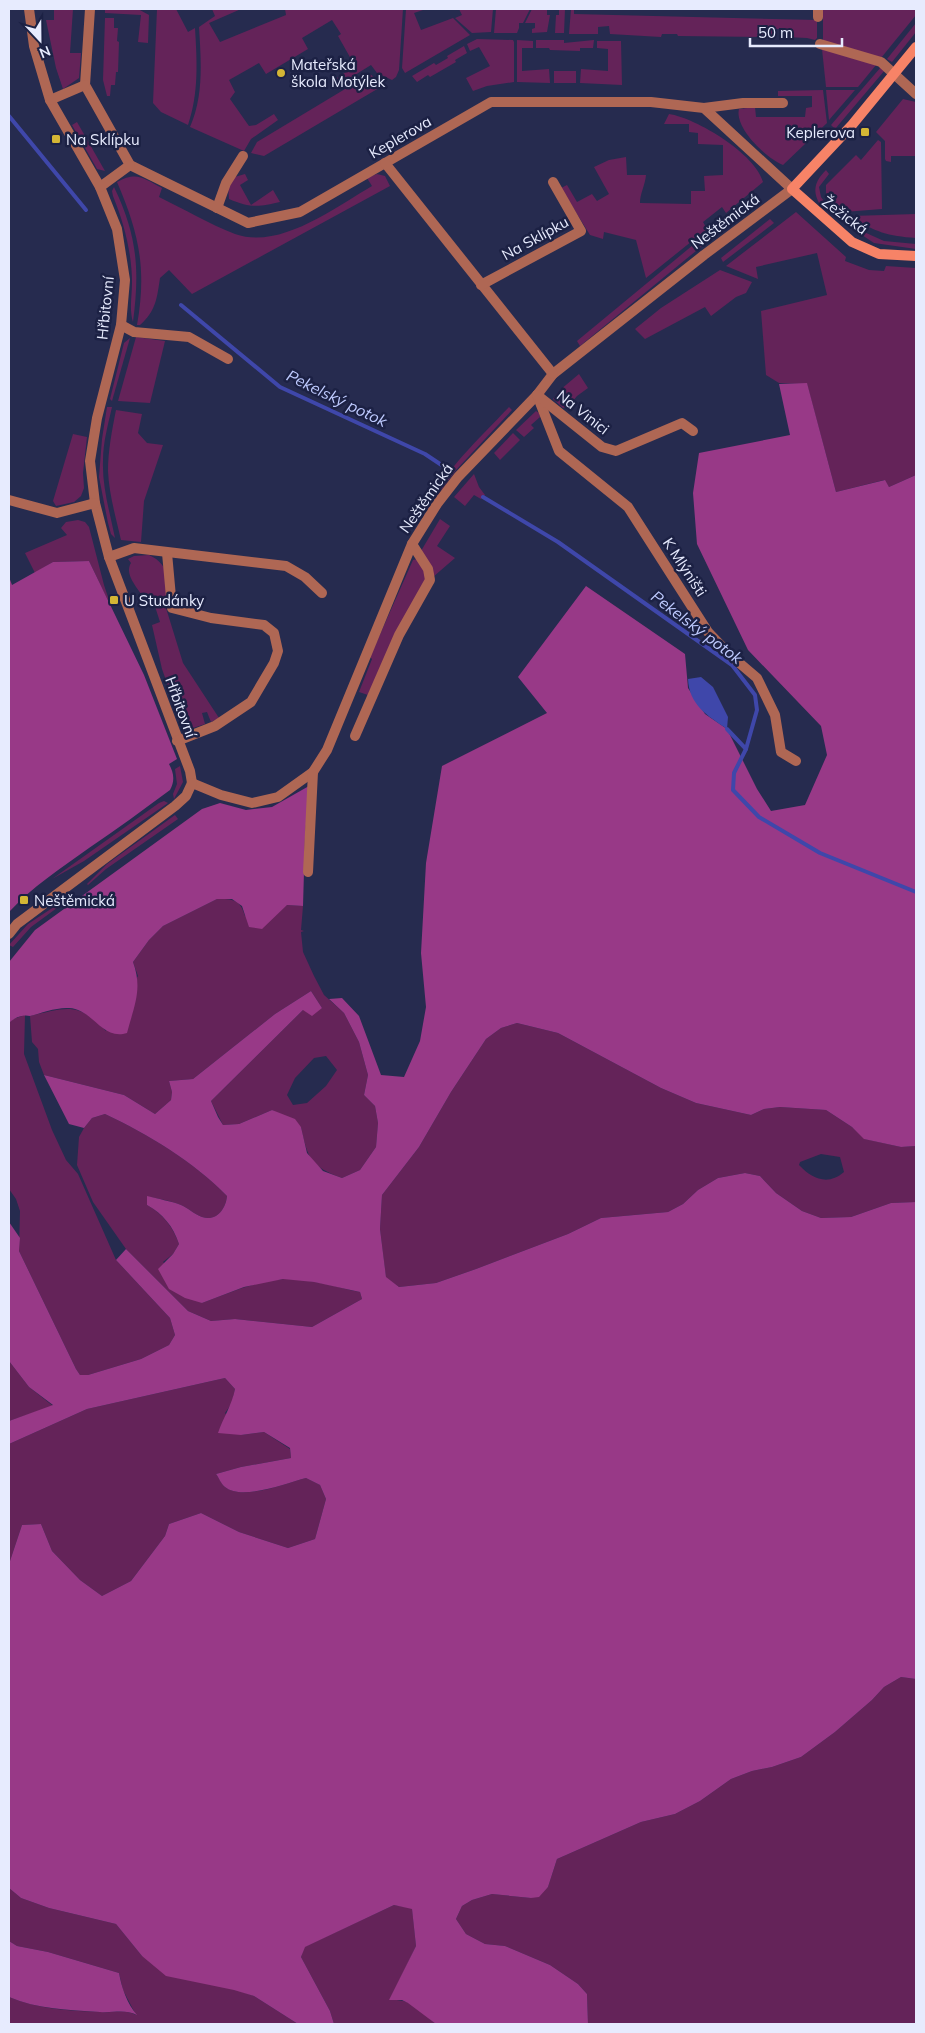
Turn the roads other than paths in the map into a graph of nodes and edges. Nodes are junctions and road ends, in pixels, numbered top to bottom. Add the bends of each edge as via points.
1 (29, 9) edge
2 (90, 9) edge
3 (820, 44) dead end
4 (916, 47) edge
5 (894, 74) junction
6 (85, 85) junction
7 (916, 94) edge
8 (50, 100) junction
9 (783, 103) dead end
10 (704, 108) junction
11 (243, 156) dead end
12 (385, 163) junction
13 (130, 165) junction
14 (553, 182) dead end
15 (100, 188) junction
16 (792, 189) junction
17 (217, 208) junction
18 (916, 256) edge
19 (481, 285) junction
20 (121, 325) junction
21 (228, 359) dead end
22 (553, 374) junction
23 (537, 395) junction
24 (693, 431) dead end
25 (9, 500) edge
26 (95, 503) junction
27 (412, 544) junction
28 (167, 553) junction
29 (108, 557) junction
30 (322, 593) dead end
31 (355, 736) dead end
32 (177, 741) junction
33 (796, 761) dead end
34 (313, 772) junction
35 (192, 783) junction
36 (308, 872) dead end
37 (9, 934) edge

1 - 8 street, Hřbitovní via 34,46
2 - 6 street
3 - 5 street via 881,62
4 - 5 street, Neštěmická
5 - 7 street
5 - 16 street, Neštěmická via 841,138
6 - 8 street
6 - 13 street
8 - 15 street, Hřbitovní
9 - 10 street, Keplerova via 743,103
10 - 12 street, Keplerova via 651,102 491,102
10 - 16 street
11 - 17 street via 226,183
12 - 17 street, Keplerova via 300,212 248,223
12 - 19 street
13 - 15 street
13 - 17 street, Keplerova
14 - 19 street, Na Sklípku via 581,231
15 - 20 street, Hřbitovní via 117,229 125,280
16 - 18 street, Žežická via 852,242 879,254
16 - 22 street, Neštěmická
19 - 22 street
20 - 21 street via 134,332 189,337
20 - 26 street, Hřbitovní via 90,461
22 - 23 street, Neštěmická
23 - 24 street, Na Vinici via 602,447 616,451 682,424
23 - 27 street, Neštěmická via 458,477
23 - 33 street, K Mlýništi via 559,451 628,507 708,632 757,678 775,715 781,752
25 - 26 street via 57,513
26 - 29 street, Hřbitovní
27 - 31 street via 428,570 430,580 399,635
27 - 34 street, Neštěmická via 327,750
28 - 29 street via 134,548
28 - 30 street via 286,566 306,577
28 - 32 street via 172,608 211,618 264,625 274,633 278,651 251,702 215,726
29 - 32 street, Hřbitovní
32 - 35 street, Hřbitovní
34 - 35 street, Neštěmická via 278,797 252,803
34 - 36 street
35 - 37 street via 186,796 175,806 17,924

